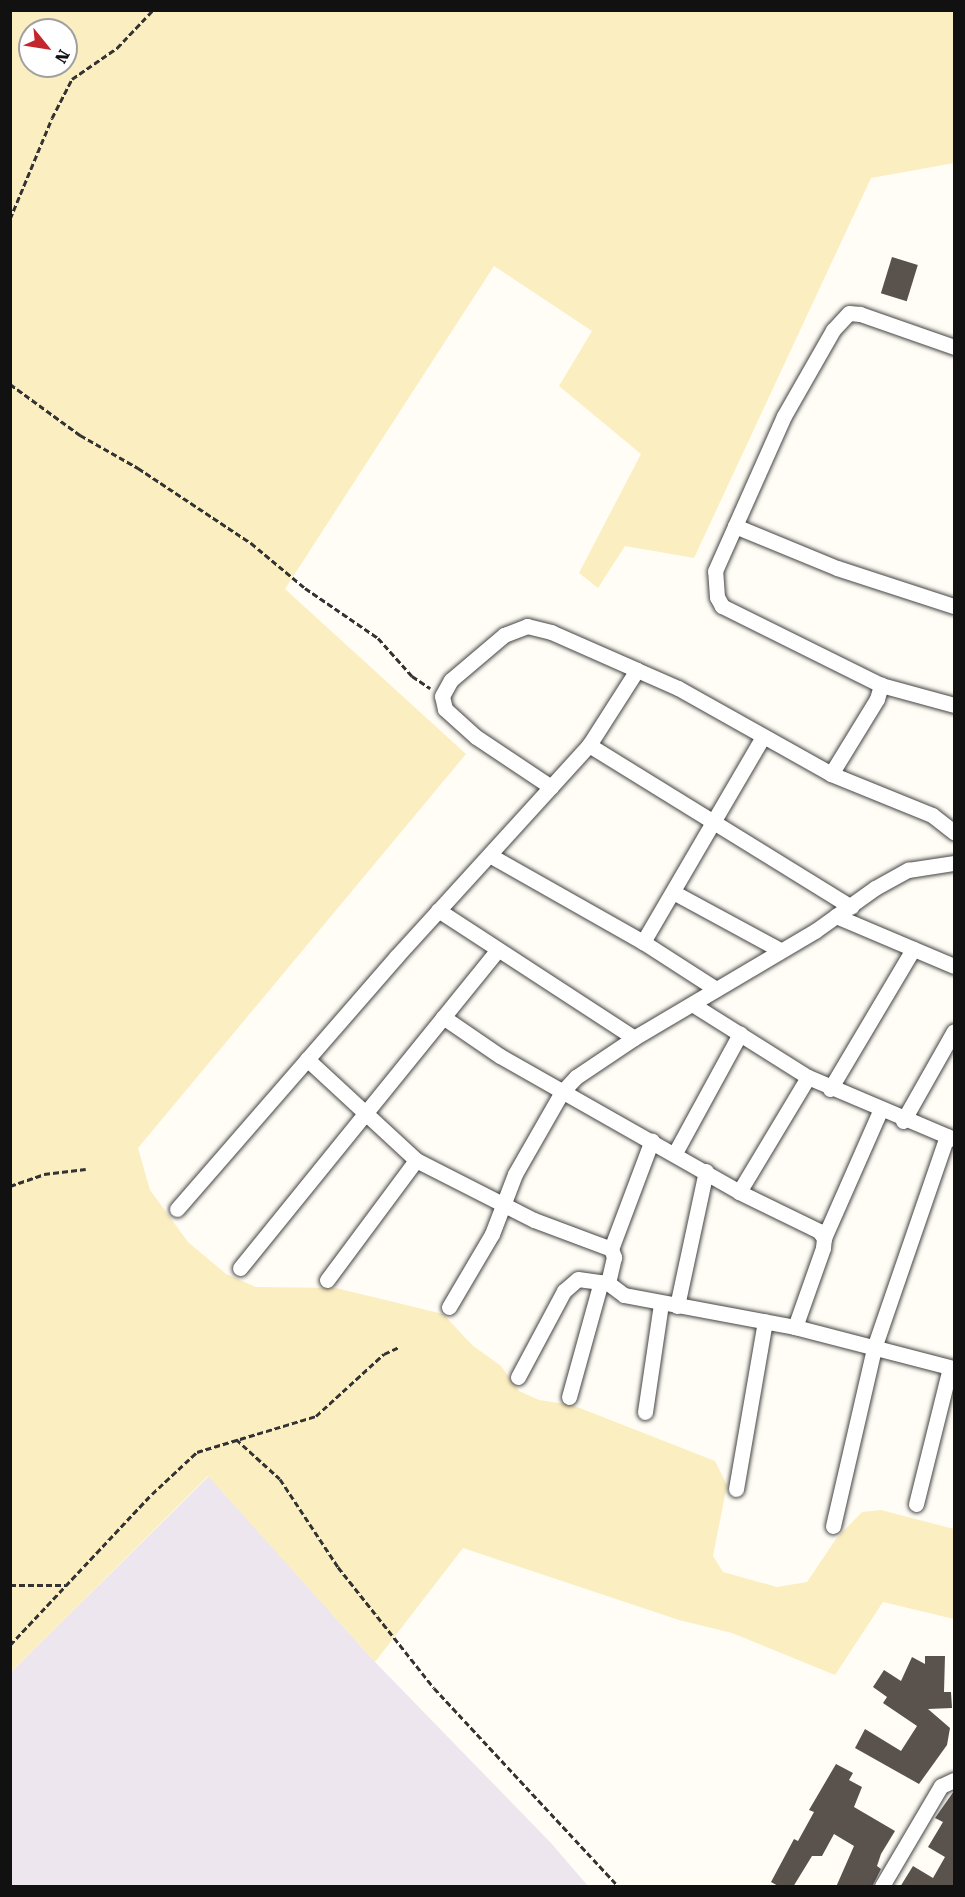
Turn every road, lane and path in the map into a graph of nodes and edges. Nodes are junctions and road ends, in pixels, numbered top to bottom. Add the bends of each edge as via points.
1 (153, 10) edge
2 (10, 219) edge
3 (954, 347) edge
4 (10, 384) edge
5 (735, 526) junction
6 (954, 606) edge
7 (637, 670) junction
8 (881, 685) junction
9 (442, 696) junction
10 (954, 705) edge
11 (762, 738) junction
12 (589, 745) junction
13 (831, 774) junction
14 (551, 787) junction
15 (715, 820) junction
16 (954, 832) edge
17 (491, 856) junction
18 (954, 863) edge
19 (673, 892) junction
20 (851, 907) junction
21 (438, 910) junction
22 (836, 916) junction
23 (643, 942) junction
24 (913, 949) junction
25 (780, 950) junction
26 (497, 951) junction
27 (954, 966) edge
28 (716, 989) junction
29 (692, 1004) junction
30 (443, 1017) junction
31 (954, 1031) edge
32 (740, 1034) junction
33 (634, 1038) junction
34 (308, 1059) junction
35 (808, 1077) junction
36 (830, 1089) junction
37 (562, 1092) junction
38 (880, 1111) junction
39 (366, 1112) junction
40 (903, 1121) junction
41 (950, 1138) edge
42 (652, 1140) junction
43 (675, 1153) junction
44 (416, 1160) junction
45 (86, 1169) dead end
46 (706, 1171) junction
47 (10, 1186) edge
48 (739, 1192) junction
49 (503, 1202) junction
50 (177, 1209) dead end
51 (824, 1238) junction
52 (611, 1249) junction
53 (240, 1268) dead end
54 (327, 1280) dead end
55 (604, 1282) junction
56 (661, 1303) junction
57 (677, 1306) junction
58 (449, 1307) dead end
59 (765, 1321) junction
60 (795, 1327) junction
61 (399, 1347) dead end
62 (874, 1348) junction
63 (952, 1368) edge
64 (518, 1377) dead end
65 (569, 1397) dead end
66 (645, 1412) dead end
67 (236, 1439) junction
68 (736, 1489) dead end
69 (916, 1504) dead end
70 (833, 1526) dead end
71 (67, 1584) junction
72 (10, 1585) edge
73 (10, 1645) edge
74 (954, 1780) edge
75 (618, 1887) edge
76 (882, 1887) edge

1 - 2 path via 117,48 72,79
3 - 5 street via 849,313 833,330 784,416
4 - 9 path via 80,435 138,468 251,543 305,588 378,638 412,676
5 - 6 street via 827,564
5 - 8 street via 715,571 717,597 722,606
7 - 9 street via 551,632 527,626 510,632 478,654 451,680
7 - 11 street via 678,688
7 - 12 street
8 - 10 street
8 - 13 street via 877,699
9 - 14 street via 445,709 476,737
11 - 13 street
11 - 15 street
12 - 14 street
12 - 15 street
13 - 16 street via 932,815
14 - 17 street
15 - 19 street
15 - 20 street
17 - 21 street
17 - 23 street
18 - 20 street via 908,870
19 - 23 street
19 - 25 street
20 - 22 street
21 - 26 street
21 - 34 street
22 - 24 street
22 - 25 street
23 - 28 street
24 - 27 street
24 - 36 street
25 - 28 street
26 - 30 street
26 - 33 street
28 - 29 street
29 - 32 street
29 - 33 street
30 - 37 street
30 - 39 street
31 - 40 street
32 - 35 street
32 - 43 street
33 - 37 street via 576,1077
34 - 39 street
34 - 50 street
35 - 36 street
35 - 48 street
36 - 38 street
37 - 42 street
37 - 49 street
38 - 40 street
38 - 51 street
39 - 44 street
39 - 53 street
40 - 41 street
41 - 62 street
42 - 43 street
42 - 52 street
43 - 46 street
44 - 49 street
44 - 54 street
45 - 47 path via 44,1174
46 - 48 street
46 - 57 street
48 - 51 street via 802,1222
49 - 52 street via 534,1220
49 - 58 street via 492,1234
51 - 60 street
52 - 55 street via 614,1257
55 - 56 street via 624,1295
55 - 64 street via 578,1279 569,1284
55 - 65 street
56 - 57 street
56 - 66 street
57 - 59 street
59 - 60 street
59 - 68 street
60 - 62 street
61 - 67 path via 384,1354 316,1416
62 - 63 street
62 - 70 street
63 - 69 street
67 - 71 path via 197,1452
67 - 75 path via 280,1479 338,1567 434,1688
71 - 72 path
71 - 73 path
74 - 76 street via 940,1786

